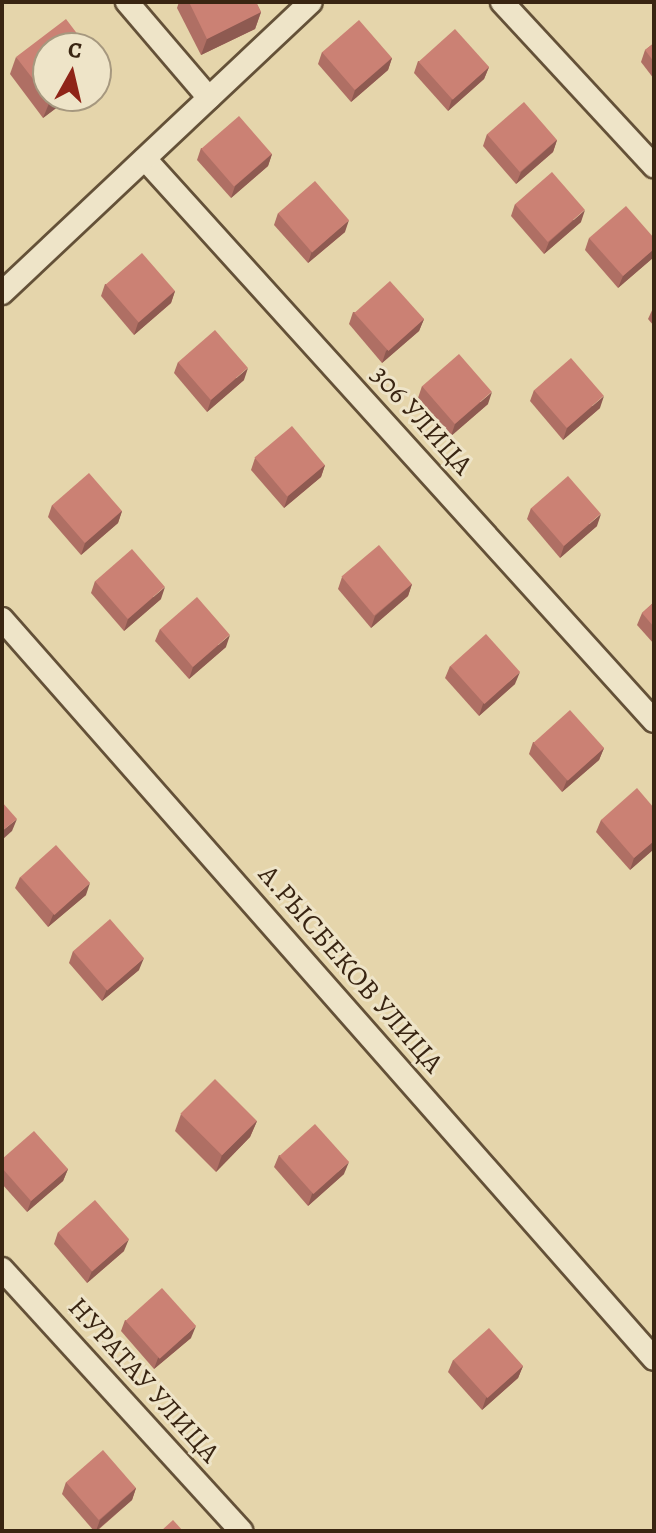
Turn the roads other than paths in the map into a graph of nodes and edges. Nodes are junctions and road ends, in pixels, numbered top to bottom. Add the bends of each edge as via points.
1 (127, 2) edge
2 (311, 2) edge
3 (502, 2) edge
4 (209, 98) junction
5 (145, 159) junction
6 (654, 166) edge
7 (2, 293) edge
8 (2, 619) edge
9 (654, 721) edge
10 (2, 1269) edge
11 (654, 1359) edge
12 (241, 1531) edge

1 - 4 street
2 - 4 street
3 - 6 street
4 - 5 street
5 - 7 street
5 - 9 street, 306 УЛИЦА
8 - 11 street, А.РЫСБЕКОВ УЛИЦА
10 - 12 street, НУРАТАУ УЛИЦА

